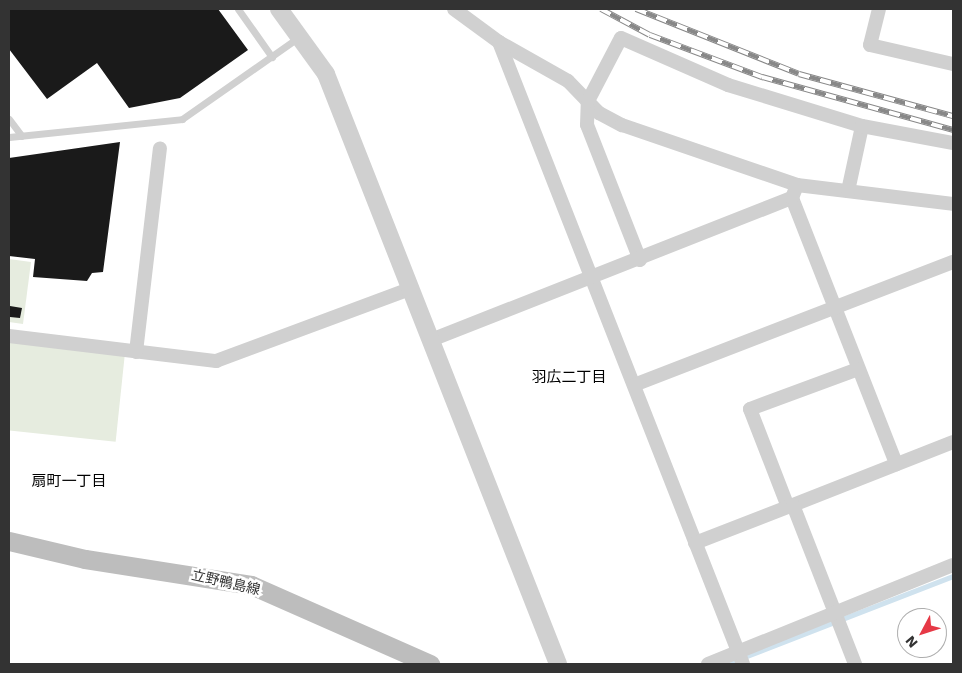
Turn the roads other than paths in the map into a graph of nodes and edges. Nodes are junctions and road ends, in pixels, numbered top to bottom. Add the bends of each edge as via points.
1 (238, 9) edge
2 (279, 9) edge
3 (454, 9) edge
4 (879, 9) edge
5 (300, 37) junction
6 (499, 42) junction
7 (272, 57) junction
8 (953, 64) edge
9 (588, 102) junction
10 (9, 119) edge
11 (862, 126) junction
12 (22, 136) junction
13 (9, 137) edge
14 (953, 142) edge
15 (160, 148) dead end
16 (848, 191) junction
17 (794, 192) junction
18 (953, 204) edge
19 (640, 260) junction
20 (953, 262) edge
21 (592, 277) junction
22 (410, 289) junction
23 (834, 308) junction
24 (9, 336) edge
25 (431, 340) junction
26 (136, 352) junction
27 (858, 369) junction
28 (634, 385) junction
29 (953, 442) edge
30 (896, 464) junction
31 (790, 506) junction
32 (9, 541) edge
33 (695, 543) junction
34 (953, 565) edge
35 (838, 620) junction
36 (740, 658) edge
37 (430, 664) edge
38 (558, 664) edge
39 (708, 664) edge
40 (855, 664) edge

1 - 7 lane
2 - 5 street
3 - 6 street
4 - 8 street via 870,44
5 - 7 lane
5 - 22 street via 326,74
6 - 9 street via 568,81
6 - 21 street
7 - 12 lane via 182,119
9 - 11 street via 621,38 728,85
9 - 17 street via 622,125
9 - 19 street via 587,125
10 - 12 lane
11 - 14 street
11 - 16 street
12 - 13 lane
15 - 26 street
16 - 17 street
16 - 18 street
17 - 19 street
17 - 23 street
19 - 21 street
20 - 23 street
21 - 25 street
21 - 28 street
22 - 25 street
22 - 26 street via 236,360 193,362
23 - 27 street
23 - 28 street
24 - 26 street
25 - 38 street
27 - 30 street
27 - 31 street via 750,409
28 - 33 street
29 - 30 street
30 - 31 street
31 - 33 street
31 - 35 street
32 - 37 main road, 立野鴨島線 via 85,559 251,585
33 - 36 street
34 - 35 street
35 - 36 street
35 - 40 street
36 - 39 street

